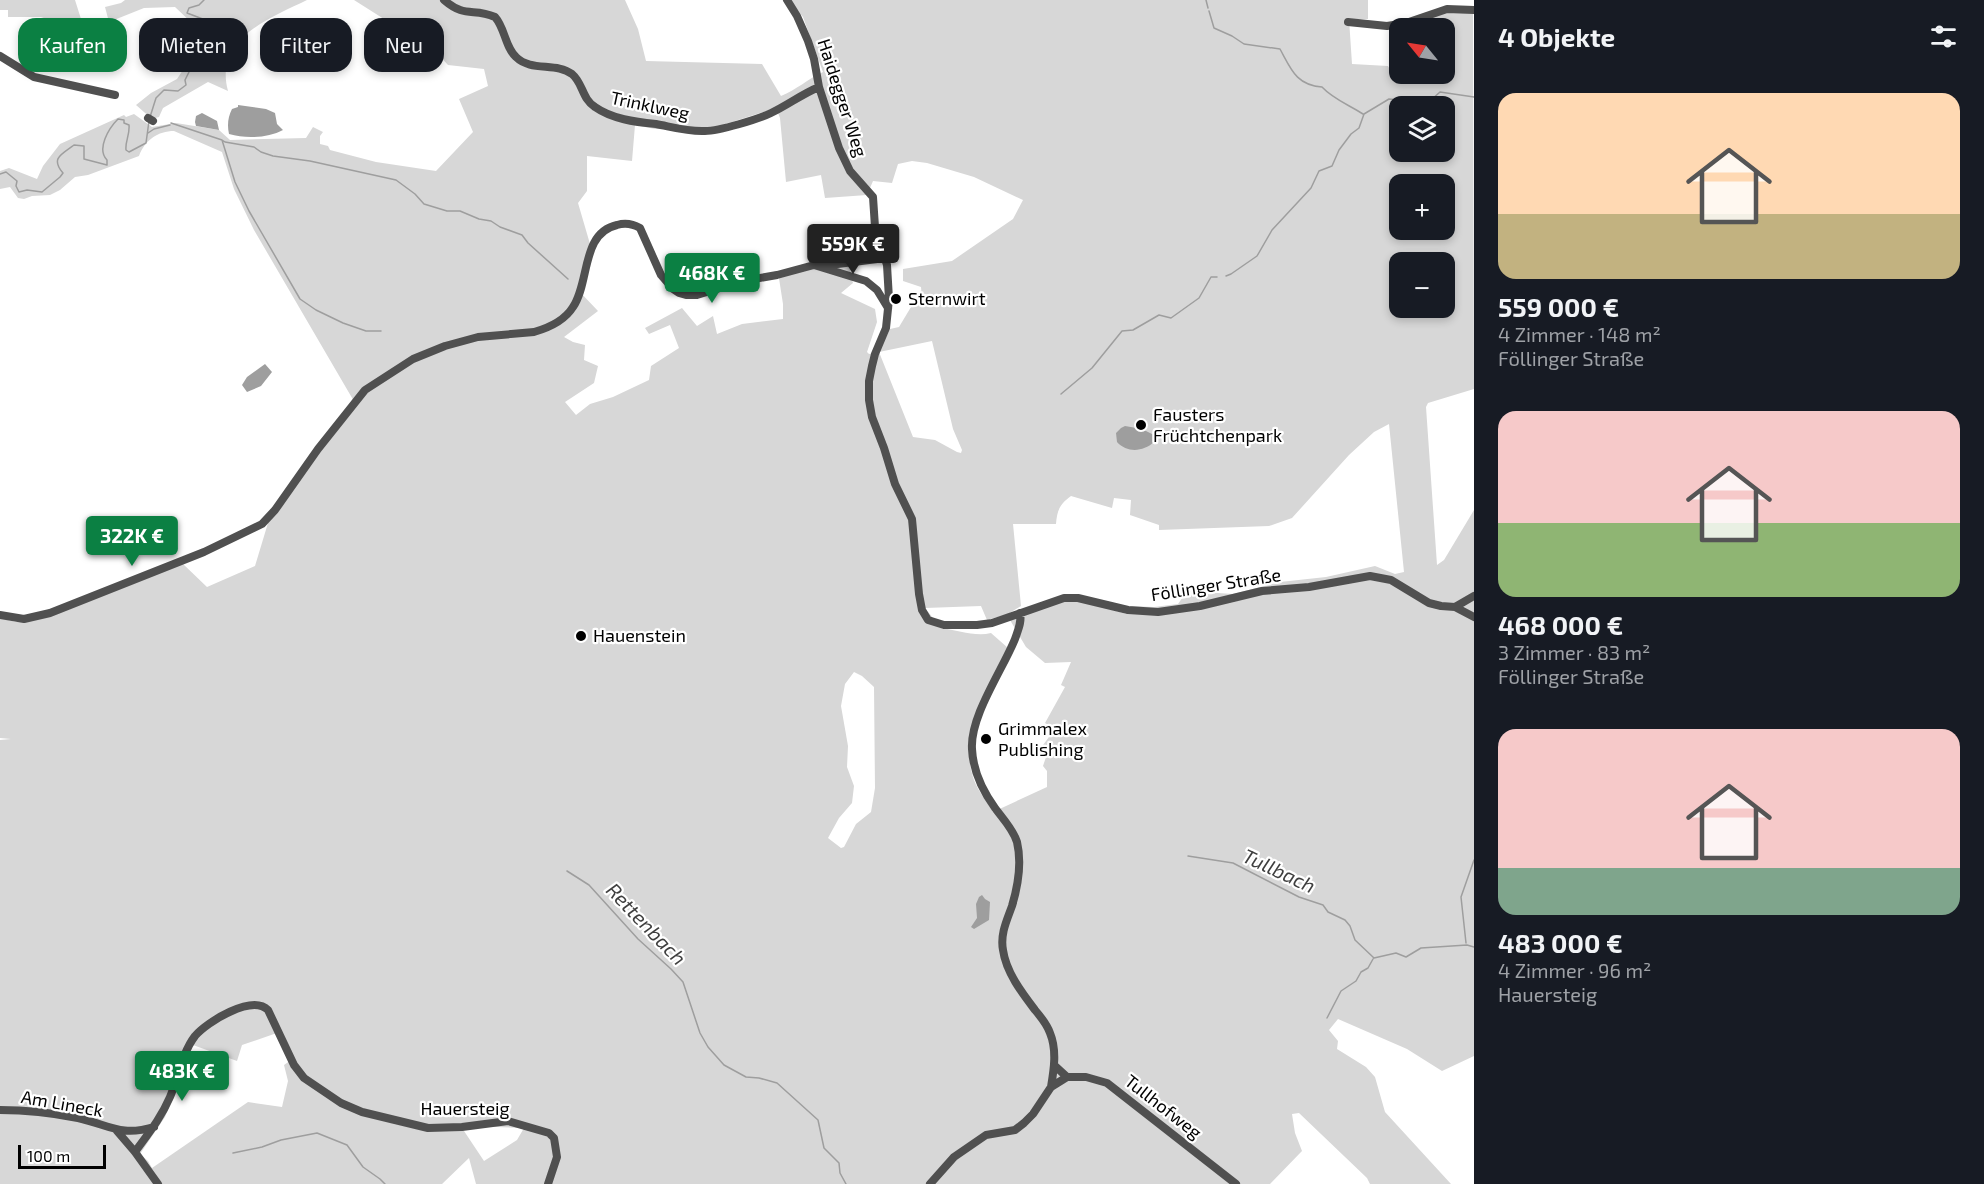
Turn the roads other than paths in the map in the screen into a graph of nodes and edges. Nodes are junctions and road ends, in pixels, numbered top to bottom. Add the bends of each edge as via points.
1 (444, 0) edge
2 (787, 0) edge
3 (1474, 10) edge
4 (1348, 22) dead end
5 (0, 56) edge
6 (819, 87) junction
7 (115, 95) dead end
8 (885, 258) junction
9 (821, 266) junction
10 (888, 308) junction
11 (1474, 596) edge
12 (1455, 607) junction
13 (1020, 613) junction
14 (0, 615) edge
15 (1474, 617) edge
16 (1055, 1066) junction
17 (1067, 1077) junction
18 (1051, 1087) junction
19 (0, 1110) edge
20 (154, 1126) junction
21 (117, 1131) junction
22 (135, 1152) junction
23 (158, 1184) edge
24 (548, 1184) edge
25 (930, 1184) edge
26 (1236, 1184) edge

1 - 6 street, Trinklweg via 458,10 495,17 516,57 531,65 571,73 591,105 626,119 708,131 770,114
2 - 6 street, Haidegger Weg via 808,41
3 - 4 street via 1447,9 1387,26
5 - 7 street via 34,77
6 - 8 street, Haidegger Weg via 846,164 873,197 875,227
8 - 9 street
8 - 10 street, Haidegger Weg
9 - 10 street via 866,280 878,290
9 - 14 street via 686,295 664,279 640,228 611,226 594,242 581,288 566,315 534,333 478,337 445,346 379,379 355,402 262,524 204,552 50,613 24,619
10 - 13 street, Föllinger Straße via 886,328 872,366 869,400 895,484 912,519 922,610 928,620 944,625 993,623
11 - 12 street
12 - 13 street, Föllinger Straße via 1429,603 1391,580 1370,576 1262,591 1168,611 1143,612 1064,598
12 - 15 street, Föllinger Straße
13 - 16 street via 1010,651 974,727 972,747 981,785 1011,829 1017,846 1016,889 1002,940 1006,961 1051,1034
16 - 17 street
16 - 18 street
17 - 18 street
17 - 26 street, Tullhofweg via 1107,1083
18 - 25 street via 1024,1123 1015,1130 986,1135 954,1157
19 - 21 street, Am Lineck via 87,1120
20 - 21 street, Am Lineck via 137,1132
20 - 22 street, Hauersteig
20 - 24 street, Hauersteig via 197,1034 236,1010 260,1005 268,1010 304,1078 341,1104 428,1128 508,1122 549,1133 554,1138 557,1157
21 - 22 street
22 - 23 street

